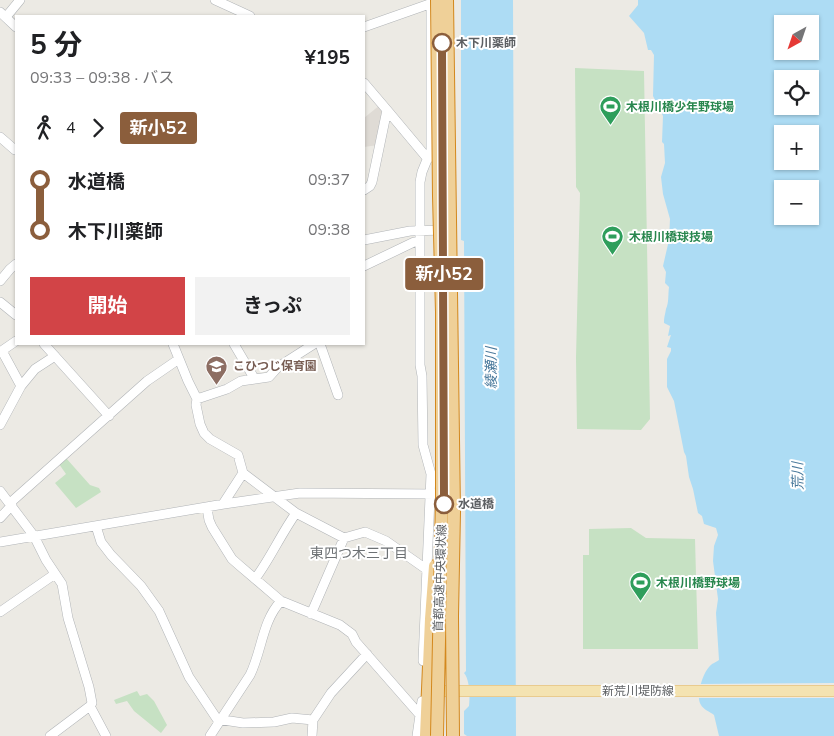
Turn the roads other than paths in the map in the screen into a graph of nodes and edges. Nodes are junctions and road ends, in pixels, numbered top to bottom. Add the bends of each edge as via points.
1 (20, 0) edge
2 (216, 0) edge
3 (447, 0) edge
4 (436, 1) edge
5 (3, 15) edge
6 (245, 15) edge
7 (15, 26) edge
8 (365, 27) edge
9 (365, 84) edge
10 (387, 110) junction
11 (0, 136) edge
12 (15, 149) edge
13 (427, 162) junction
14 (443, 163) junction
15 (365, 189) edge
16 (420, 230) junction
17 (444, 230) junction
18 (365, 240) edge
19 (420, 242) junction
20 (15, 265) edge
21 (365, 266) edge
22 (0, 281) edge
23 (0, 302) edge
24 (15, 314) edge
25 (15, 342) edge
26 (45, 345) edge
27 (174, 345) edge
28 (235, 345) edge
29 (312, 345) edge
30 (320, 345) edge
31 (1, 352) edge
32 (55, 356) junction
33 (179, 359) junction
34 (254, 378) junction
35 (21, 386) junction
36 (338, 395) dead end
37 (197, 399) junction
38 (109, 416) junction
39 (0, 424) edge
40 (243, 473) junction
41 (0, 491) edge
42 (439, 495) junction
43 (274, 497) junction
44 (11, 504) junction
45 (223, 504) junction
46 (208, 508) junction
47 (296, 514) junction
48 (0, 518) edge
49 (96, 526) junction
50 (34, 536) junction
51 (344, 538) junction
52 (0, 542) edge
53 (426, 569) junction
54 (55, 574) junction
55 (255, 579) junction
56 (281, 601) junction
57 (0, 612) edge
58 (311, 614) junction
59 (452, 616) junction
60 (367, 654) junction
61 (441, 691) junction
62 (834, 691) edge
63 (90, 706) junction
64 (420, 715) junction
65 (220, 719) junction
66 (313, 720) junction
67 (50, 736) edge
68 (106, 736) edge
69 (210, 736) edge
70 (312, 736) edge
71 (417, 736) edge
72 (426, 736) edge
73 (437, 736) edge
74 (441, 736) edge
75 (449, 736) edge
76 (453, 736) edge

1 - 5 street
2 - 6 street
3 - 59 highway, 首都高速中央環状線, bridge via 454,512
4 - 8 street
4 - 13 street via 431,150
4 - 14 main road
4 - 42 highway, 首都高速中央環状線, bridge via 442,312
5 - 7 street
9 - 10 street
10 - 13 street
10 - 15 street via 372,182
11 - 12 street
13 - 14 street
13 - 16 street via 420,182
14 - 17 main road
16 - 17 street
16 - 18 street
16 - 19 street
17 - 42 main road
19 - 21 street
19 - 42 street via 422,444
20 - 22 street
23 - 24 street
25 - 31 street
26 - 32 street
27 - 33 street
28 - 34 street
29 - 34 street via 269,376
30 - 36 street
31 - 35 street
32 - 35 street via 35,370
32 - 38 street
33 - 37 street
33 - 38 street via 147,381
34 - 37 street
35 - 39 street
37 - 40 street via 204,433 238,455
38 - 44 street
40 - 43 street
40 - 45 street
41 - 44 street
42 - 43 street via 300,493
42 - 53 street
42 - 61 main road, bridge via 443,576
42 - 72 highway, bridge
42 - 73 highway, 首都高速中央環状線, bridge
43 - 45 street
43 - 47 street
44 - 48 street
44 - 50 street
45 - 46 street
46 - 49 street
46 - 55 street via 212,527 232,559
47 - 51 street
47 - 55 street
49 - 50 street
49 - 65 street via 101,542 142,586 160,611 189,677
50 - 52 street
50 - 54 street
51 - 53 street via 365,532 386,541
51 - 58 street
53 - 64 street
54 - 57 street
54 - 63 street via 62,584 68,618 89,687
55 - 56 street
56 - 58 street
56 - 65 street via 272,610 250,675
58 - 60 street via 340,625 352,634
59 - 75 highway, bridge
59 - 76 highway, 首都高速中央環状線, bridge
60 - 64 street
60 - 66 street via 331,694
61 - 62 main road, 新荒川堤防線
61 - 74 main road, bridge
63 - 67 street
63 - 68 street
64 - 71 street
65 - 66 street via 243,723 292,718
65 - 69 street
66 - 70 street

